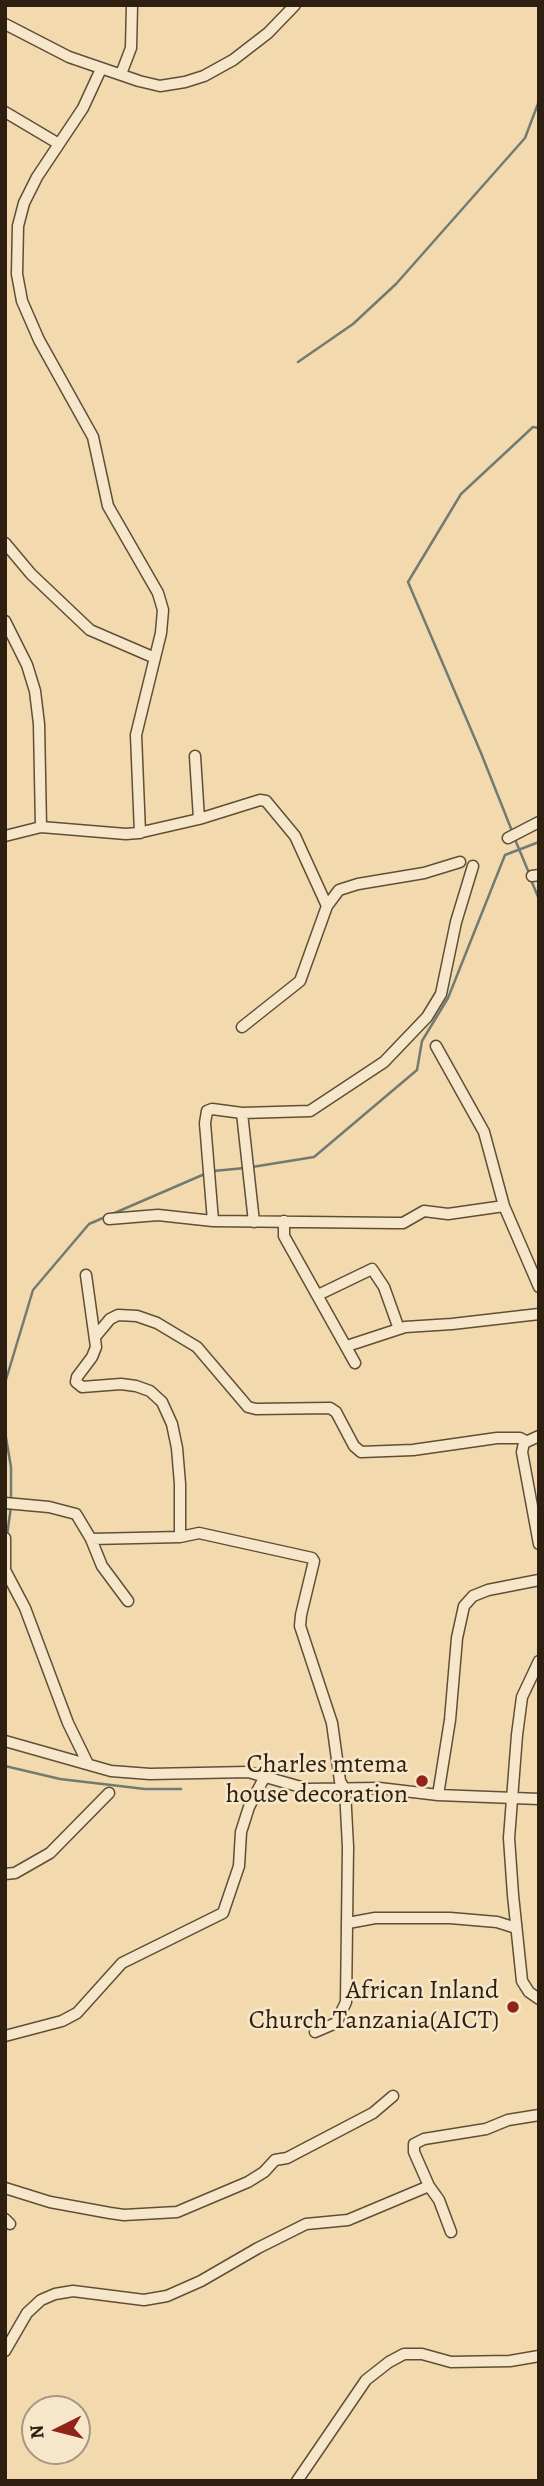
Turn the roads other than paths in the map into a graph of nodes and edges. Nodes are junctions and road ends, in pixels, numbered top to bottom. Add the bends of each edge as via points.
1 (132, 5) edge
2 (295, 5) edge
3 (5, 24) edge
4 (101, 69) junction
5 (121, 74) junction
6 (5, 112) edge
7 (59, 145) junction
8 (5, 543) edge
9 (5, 621) edge
10 (155, 658) junction
11 (195, 756) dead end
12 (199, 819) junction
13 (539, 822) edge
14 (41, 827) junction
15 (140, 833) junction
16 (5, 836) edge
17 (508, 838) dead end
18 (460, 862) dead end
19 (473, 866) dead end
20 (327, 906) junction
21 (242, 1027) dead end
22 (436, 1046) dead end
23 (242, 1113) junction
24 (504, 1206) junction
25 (109, 1219) dead end
26 (213, 1221) junction
27 (284, 1221) junction
28 (254, 1222) junction
29 (86, 1275) dead end
30 (539, 1287) edge
31 (318, 1295) junction
32 (539, 1314) edge
33 (400, 1329) junction
34 (95, 1337) junction
35 (347, 1346) junction
36 (355, 1363) dead end
37 (539, 1436) edge
38 (526, 1441) junction
39 (5, 1503) edge
40 (180, 1537) junction
41 (5, 1538) edge
42 (91, 1539) junction
43 (539, 1544) edge
44 (5, 1568) edge
45 (539, 1580) edge
46 (128, 1601) dead end
47 (539, 1661) edge
48 (5, 1741) edge
49 (88, 1764) junction
50 (264, 1778) junction
51 (345, 1790) junction
52 (109, 1793) dead end
53 (438, 1795) junction
54 (514, 1798) junction
55 (539, 1799) edge
56 (5, 1874) edge
57 (348, 1923) junction
58 (516, 1928) junction
59 (539, 1999) edge
60 (316, 2032) dead end
61 (5, 2036) edge
62 (393, 2096) dead end
63 (539, 2115) edge
64 (429, 2186) junction
65 (5, 2188) edge
66 (451, 2232) dead end
67 (5, 2351) edge
68 (539, 2356) edge
69 (297, 2481) edge

1 - 5 street via 131,48
2 - 5 street via 233,61 204,76 153,86
3 - 4 street
4 - 5 street
4 - 7 street
6 - 7 street
7 - 10 street via 21,211 20,292 39,340 93,437 108,506 158,593 163,615
8 - 10 street via 90,630
9 - 14 street via 35,691
10 - 15 street via 136,735
11 - 12 street
12 - 15 street
12 - 20 street via 253,800 266,801 295,836
13 - 17 street
14 - 15 street
14 - 16 street
18 - 20 street via 347,886 332,896
19 - 23 street via 441,994 428,1017 384,1062 315,1109
20 - 21 street via 300,981
22 - 24 street via 481,1125
23 - 26 street via 212,1109 206,1113
23 - 28 street
24 - 27 street via 448,1214 424,1211 403,1223
24 - 30 street
25 - 26 street via 158,1215
26 - 28 street
27 - 28 street
27 - 31 street via 284,1236
29 - 34 street
31 - 33 street via 372,1269
31 - 35 street
32 - 33 street
33 - 35 street
34 - 38 street via 118,1315 157,1323 197,1347 248,1407 330,1408 361,1452 496,1438
34 - 40 street via 95,1352 77,1377 79,1385 136,1386 156,1396 168,1413 177,1448
35 - 36 street
37 - 38 street
38 - 43 street via 522,1452
39 - 42 street via 72,1511
40 - 42 street
40 - 51 street via 199,1533 314,1561 300,1626 332,1723
41 - 44 street
42 - 46 street via 102,1566
44 - 49 street
45 - 53 street via 488,1590 464,1606
47 - 54 street via 522,1697
48 - 49 street
49 - 50 street via 111,1771 248,1772
50 - 51 street via 308,1789
50 - 61 street via 249,1807 239,1866 223,1913 122,1963 77,2013
51 - 53 street via 379,1788
51 - 57 street
52 - 56 street via 50,1853
53 - 54 street
54 - 55 street
54 - 58 street via 509,1838
57 - 58 street via 375,1918 450,1919
57 - 60 street via 346,2002 336,2023
58 - 59 street via 522,1982
62 - 65 street via 373,2113 288,2158 275,2160 248,2182 177,2211 117,2214
63 - 64 street via 417,2141 414,2152
64 - 66 street
64 - 67 street via 348,2220 306,2224 167,2296 144,2300 73,2291 55,2294 27,2313
68 - 69 street via 451,2362 404,2354 389,2361 366,2380

